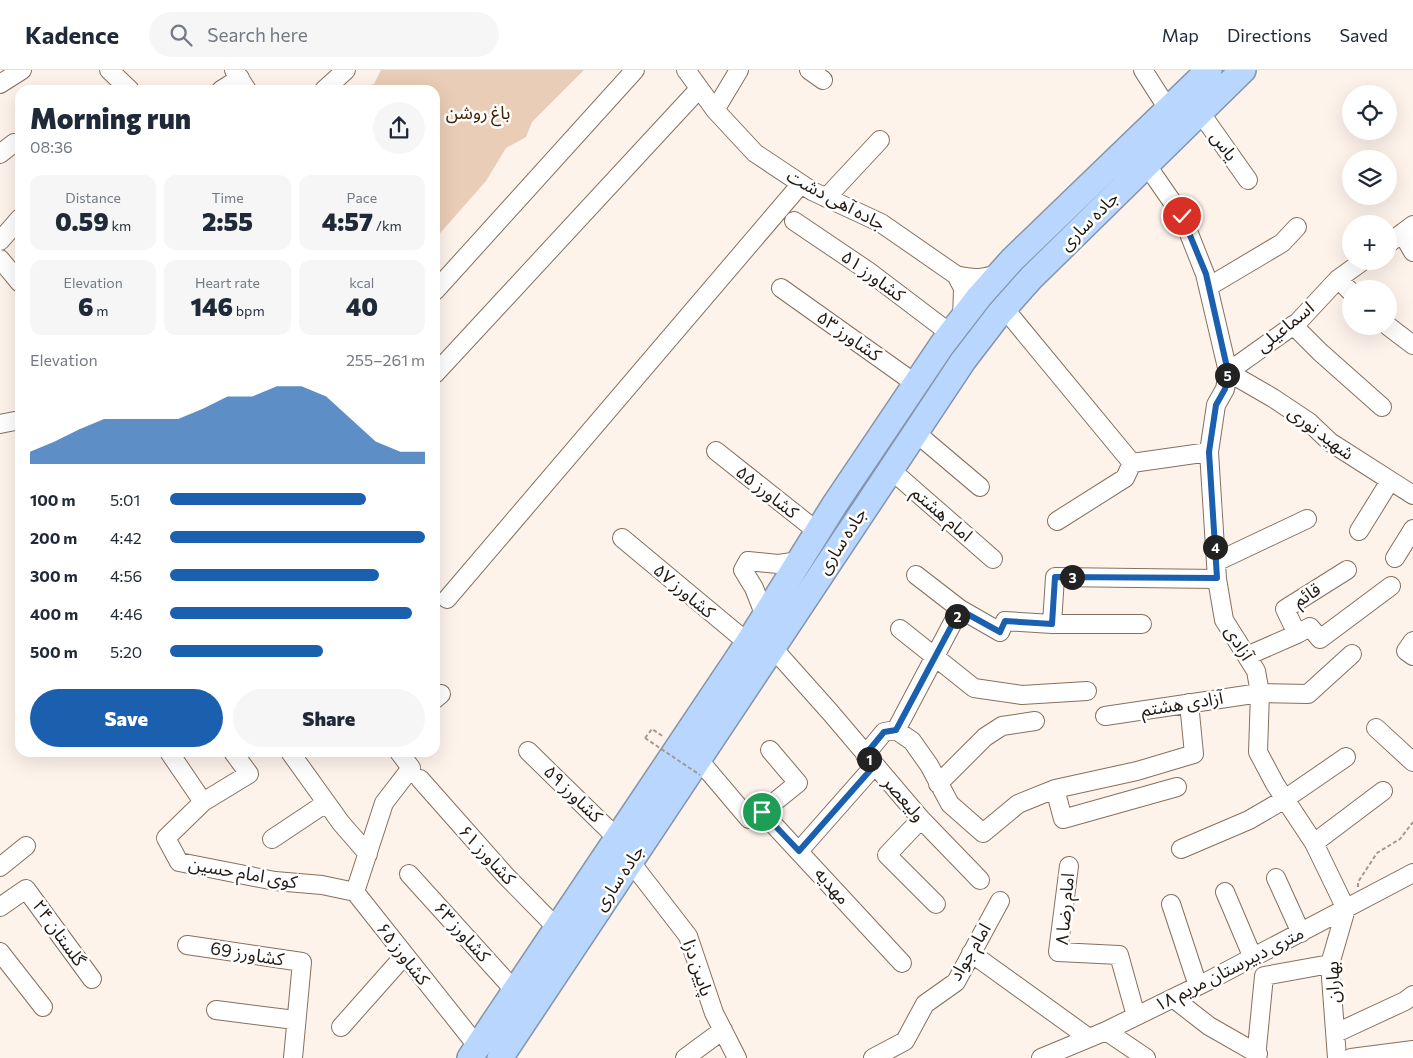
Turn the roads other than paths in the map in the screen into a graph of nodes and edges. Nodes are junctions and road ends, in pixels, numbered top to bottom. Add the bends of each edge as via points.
1 (22, 70) edge
2 (109, 70) edge
3 (346, 70) edge
4 (635, 70) edge
5 (686, 70) edge
6 (739, 70) edge
7 (1143, 70) edge
8 (1209, 70) edge
9 (1242, 70) edge
10 (0, 84) edge
11 (125, 85) edge
12 (330, 85) edge
13 (698, 90) junction
14 (715, 110) junction
15 (1168, 110) junction
16 (1200, 112) junction
17 (880, 140) dead end
18 (1146, 164) junction
19 (1248, 180) dead end
20 (801, 184) junction
21 (826, 198) junction
22 (794, 221) dead end
23 (15, 224) edge
24 (1297, 227) dead end
25 (1401, 233) edge
26 (0, 242) edge
27 (1413, 252) edge
28 (3, 268) edge
29 (1350, 270) edge
30 (1003, 271) junction
31 (956, 275) junction
32 (15, 279) edge
33 (1338, 279) junction
34 (1342, 283) edge
35 (440, 285) edge
36 (1208, 287) junction
37 (781, 288) dead end
38 (1004, 308) junction
39 (1293, 325) junction
40 (956, 327) junction
41 (1397, 333) edge
42 (1413, 345) edge
43 (440, 369) edge
44 (1228, 372) junction
45 (916, 384) junction
46 (1382, 407) dead end
47 (15, 421) edge
48 (0, 424) edge
49 (915, 432) junction
50 (716, 451) dead end
51 (1209, 452) junction
52 (1132, 463) junction
53 (890, 469) junction
54 (1390, 481) junction
55 (980, 487) dead end
56 (1413, 495) edge
57 (1307, 519) dead end
58 (1057, 520) dead end
59 (1413, 529) edge
60 (1360, 531) dead end
61 (818, 532) junction
62 (622, 538) dead end
63 (1395, 558) dead end
64 (993, 559) dead end
65 (800, 561) junction
66 (1216, 570) junction
67 (1348, 570) dead end
68 (916, 575) dead end
69 (1391, 586) dead end
70 (447, 599) dead end
71 (960, 610) junction
72 (764, 616) junction
73 (1052, 624) junction
74 (1142, 624) dead end
75 (900, 629) dead end
76 (1297, 634) junction
77 (1413, 640) edge
78 (748, 643) junction
79 (772, 648) junction
80 (1352, 654) dead end
81 (935, 656) junction
82 (1247, 656) junction
83 (1413, 656) edge
84 (1087, 691) dead end
85 (1260, 693) junction
86 (1189, 703) junction
87 (1105, 716) dead end
88 (1035, 721) dead end
89 (1376, 728) dead end
90 (896, 730) junction
91 (528, 750) dead end
92 (770, 750) dead end
93 (1346, 756) dead end
94 (172, 757) edge
95 (237, 757) edge
96 (294, 757) edge
97 (403, 757) edge
98 (870, 760) junction
99 (1413, 762) edge
100 (699, 768) junction
101 (420, 779) dead end
102 (938, 784) junction
103 (1177, 787) dead end
104 (1055, 789) junction
105 (1383, 791) dead end
106 (1285, 799) junction
107 (203, 802) junction
108 (326, 803) junction
109 (762, 812) junction
110 (921, 819) junction
111 (617, 838) junction
112 (272, 839) dead end
113 (1314, 844) junction
114 (26, 846) dead end
115 (1181, 849) dead end
116 (799, 851) junction
117 (368, 854) junction
118 (630, 861) junction
119 (1070, 866) dead end
120 (0, 867) edge
121 (1413, 873) edge
122 (409, 874) dead end
123 (1276, 878) dead end
124 (980, 880) dead end
125 (355, 892) junction
126 (1225, 892) dead end
127 (1000, 901) dead end
128 (936, 904) dead end
129 (1171, 904) dead end
130 (1353, 905) junction
131 (0, 906) edge
132 (557, 928) junction
133 (1300, 933) junction
134 (187, 945) dead end
135 (0, 952) edge
136 (970, 953) junction
137 (404, 956) junction
138 (1253, 958) junction
139 (902, 963) dead end
140 (1330, 964) junction
141 (92, 979) dead end
142 (1198, 986) junction
143 (515, 991) junction
144 (1413, 995) edge
145 (1172, 998) junction
146 (43, 1007) dead end
147 (216, 1010) dead end
148 (1136, 1016) junction
149 (295, 1020) junction
150 (341, 1027) dead end
151 (723, 1030) junction
152 (1106, 1031) junction
153 (1336, 1033) junction
154 (1089, 1038) junction
155 (1413, 1050) edge
156 (474, 1052) edge
157 (1257, 1056) edge
158 (1046, 1057) edge
159 (293, 1058) edge
160 (500, 1058) edge
161 (685, 1058) edge
162 (737, 1058) edge
163 (873, 1058) edge
164 (1146, 1058) edge
165 (1337, 1058) edge
166 (1351, 1058) edge

1 - 10 street
2 - 11 street
3 - 12 street
4 - 35 street
5 - 13 street, جاده آهی دشت
6 - 14 street
7 - 15 street
8 - 15 highway, جاده ساری
9 - 16 highway, جاده ساری
13 - 14 street, جاده آهی دشت
13 - 43 street
14 - 20 street, جاده آهی دشت via 755,153
15 - 30 highway, جاده ساری
16 - 18 highway, جاده ساری
16 - 19 street, یاس
17 - 21 street
18 - 36 street, آزادی via 1182,216
18 - 38 highway, جاده ساری
20 - 21 street, جاده آهی دشت
20 - 70 street
21 - 31 street, جاده آهی دشت via 881,222
22 - 40 street, کشاورز ۵۱
23 - 26 street
24 - 36 street via 1282,244
25 - 27 street
28 - 32 street
29 - 33 street, اسماعیلی
30 - 31 street via 988,278 971,279
30 - 40 highway, جاده ساری
31 - 40 street via 963,288
33 - 34 street
33 - 39 street, اسماعیلی
36 - 44 street, آزادی
37 - 45 street, کشاورز ۵۳
38 - 49 highway, جاده ساری
38 - 52 street
39 - 44 street, اسماعیلی
39 - 46 street
40 - 45 highway, جاده ساری
41 - 42 street
44 - 51 street, آزادی via 1225,389 1216,405
44 - 54 street, شهید نوری via 1309,422 1330,442
45 - 61 highway, جاده ساری
47 - 48 street
49 - 53 highway, جاده ساری
49 - 55 street
50 - 61 street, کشاورز ۵۵
51 - 52 street
51 - 66 street, آزادی
52 - 58 street via 1125,478
53 - 64 street, امام هشتم
53 - 79 highway, جاده ساری
54 - 56 street, شهید نوری
54 - 60 street
57 - 66 street
59 - 63 street
61 - 65 highway, جاده ساری
62 - 78 street, کشاورز ۵۷
65 - 72 highway, جاده ساری
65 - 72 street via 778,564 748,561 743,570 754,588
66 - 73 street via 1055,577
66 - 82 street, آزادی via 1224,620
67 - 76 street, قائم via 1285,609
68 - 71 street
69 - 76 street via 1320,639 1310,627
71 - 73 street via 1000,632 1005,621
71 - 81 street
72 - 78 highway, جاده ساری
73 - 74 street
75 - 81 street
76 - 82 street, قائم
77 - 83 street via 1406,651
78 - 111 highway, جاده ساری
79 - 98 street, ولیعصر
79 - 100 highway, جاده ساری
80 - 85 street, آزادی هشتم via 1308,694
81 - 84 street via 974,688 1022,695
81 - 90 street
82 - 85 street, آزادی via 1256,672
85 - 86 street, آزادی هشتم
85 - 106 street, آزادی via 1258,752
86 - 87 street, آزادی هشتم
86 - 104 street via 1194,754
88 - 102 street via 1002,726 985,737
89 - 99 street
90 - 98 street via 884,732
90 - 102 street via 912,741
91 - 111 street, کشاورز ۵۹
92 - 109 street via 798,783
93 - 106 street
94 - 107 street
95 - 107 street via 249,774
96 - 108 street
97 - 117 street via 411,768 384,802
98 - 110 street, ولیعصر
98 - 116 street
100 - 109 street via 749,819
100 - 118 highway, جاده ساری
101 - 132 street, کشاورز ۶۱
102 - 104 street via 950,804 983,833 1018,804
103 - 104 street via 1063,819
105 - 113 street
106 - 113 street, آزادی
106 - 115 street via 1249,820
107 - 125 street, کوی امام حسین via 166,838 179,862 275,881
108 - 112 street
108 - 117 street
109 - 116 street, مهدیه
110 - 124 street, ولیعصر
110 - 128 street via 887,855
111 - 132 highway, جاده ساری
113 - 130 street, آزادی
114 - 120 street
116 - 139 street, مهدیه
117 - 125 street
118 - 151 street, پایین دزا via 688,936 714,1013
118 - 160 highway, جاده ساری
119 - 148 street, امام رضا ۸ via 1058,952 1118,955
121 - 130 street, ۱۸ متری دبیرستان مریم
122 - 143 street, کشاورز ۶۳
123 - 133 street
125 - 137 street, کشاورز ۶۵
126 - 138 street
127 - 136 street, امام جواد
129 - 142 street
130 - 133 street, ۱۸ متری دبیرستان مریم
130 - 140 street, بهاران
131 - 141 street, گلستان ۲۴ via 26,889
132 - 143 highway, جاده ساری
133 - 138 street, ۱۸ متری دبیرستان مریم
134 - 149 street, کشاورز 69 via 302,962
135 - 146 street
136 - 154 street
136 - 163 street, امام جواد via 956,982 925,1004 905,1041
137 - 150 street
137 - 156 street, کشاورز ۶۵
138 - 142 street, ۱۸ متری دبیرستان مریم
140 - 153 street, بهاران
140 - 157 street via 1264,976
142 - 145 street, ۱۸ متری دبیرستان مریم
143 - 156 highway, جاده ساری
144 - 153 street
145 - 148 street, ۱۸ متری دبیرستان مریم
145 - 157 street
147 - 149 street
148 - 152 street, ۱۸ متری دبیرستان مریم
149 - 159 street, کشاورز 69
151 - 161 street
151 - 162 street, پایین دزا
152 - 154 street, ۱۸ متری دبیرستان مریم
152 - 164 street
153 - 165 street, بهاران
154 - 158 street, ۱۸ متری دبیرستان مریم
155 - 166 street

